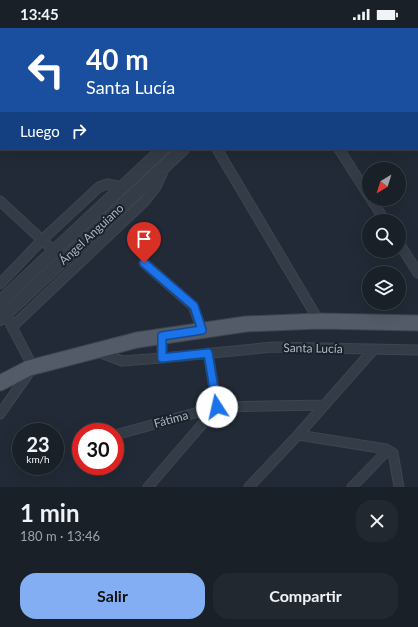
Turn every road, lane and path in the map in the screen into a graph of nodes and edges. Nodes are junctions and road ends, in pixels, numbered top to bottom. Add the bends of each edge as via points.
1 (162, 150) edge
2 (182, 150) edge
3 (218, 150) edge
4 (340, 150) edge
5 (167, 164) junction
6 (362, 185) edge
7 (123, 187) junction
8 (0, 201) edge
9 (42, 240) junction
10 (54, 251) junction
11 (406, 254) edge
12 (144, 263) dead end
13 (418, 273) edge
14 (0, 284) edge
15 (0, 301) edge
16 (3, 316) edge
17 (319, 321) junction
18 (418, 323) edge
19 (12, 327) junction
20 (202, 330) junction
21 (162, 336) junction
22 (374, 349) junction
23 (418, 350) edge
24 (96, 351) junction
25 (208, 353) junction
26 (162, 358) junction
27 (33, 367) junction
28 (0, 383) edge
29 (324, 405) junction
30 (217, 407) junction
31 (0, 414) edge
32 (124, 433) edge
33 (298, 435) junction
34 (387, 449) junction
35 (148, 487) edge
36 (249, 487) edge
37 (352, 487) edge
38 (399, 487) edge

1 - 7 street, Ángel Anguiano
2 - 5 street, Ángel Anguiano
3 - 17 street
4 - 6 street
5 - 16 street, Ángel Anguiano
5 - 19 street via 156,187 144,202
7 - 9 street via 107,184 99,187
7 - 10 street, Ángel Anguiano
8 - 9 street
9 - 10 street
9 - 14 street
10 - 15 street, Ángel Anguiano
11 - 13 street
12 - 20 street via 194,306
15 - 16 street
16 - 19 street
17 - 18 main road
17 - 20 main road via 246,324
19 - 27 street
20 - 21 main road
21 - 24 main road
21 - 26 street
22 - 23 street, Santa Lucía
22 - 25 street, Santa Lucía via 273,347
22 - 29 street
24 - 26 street, Santa Lucía via 122,361
24 - 27 main road
25 - 26 street, Santa Lucía
25 - 30 street
27 - 28 main road
27 - 31 street
29 - 30 street, Fátima
29 - 33 street
30 - 32 street, Fátima
30 - 35 street
33 - 34 street
33 - 36 street
34 - 37 street
34 - 38 street via 393,453

